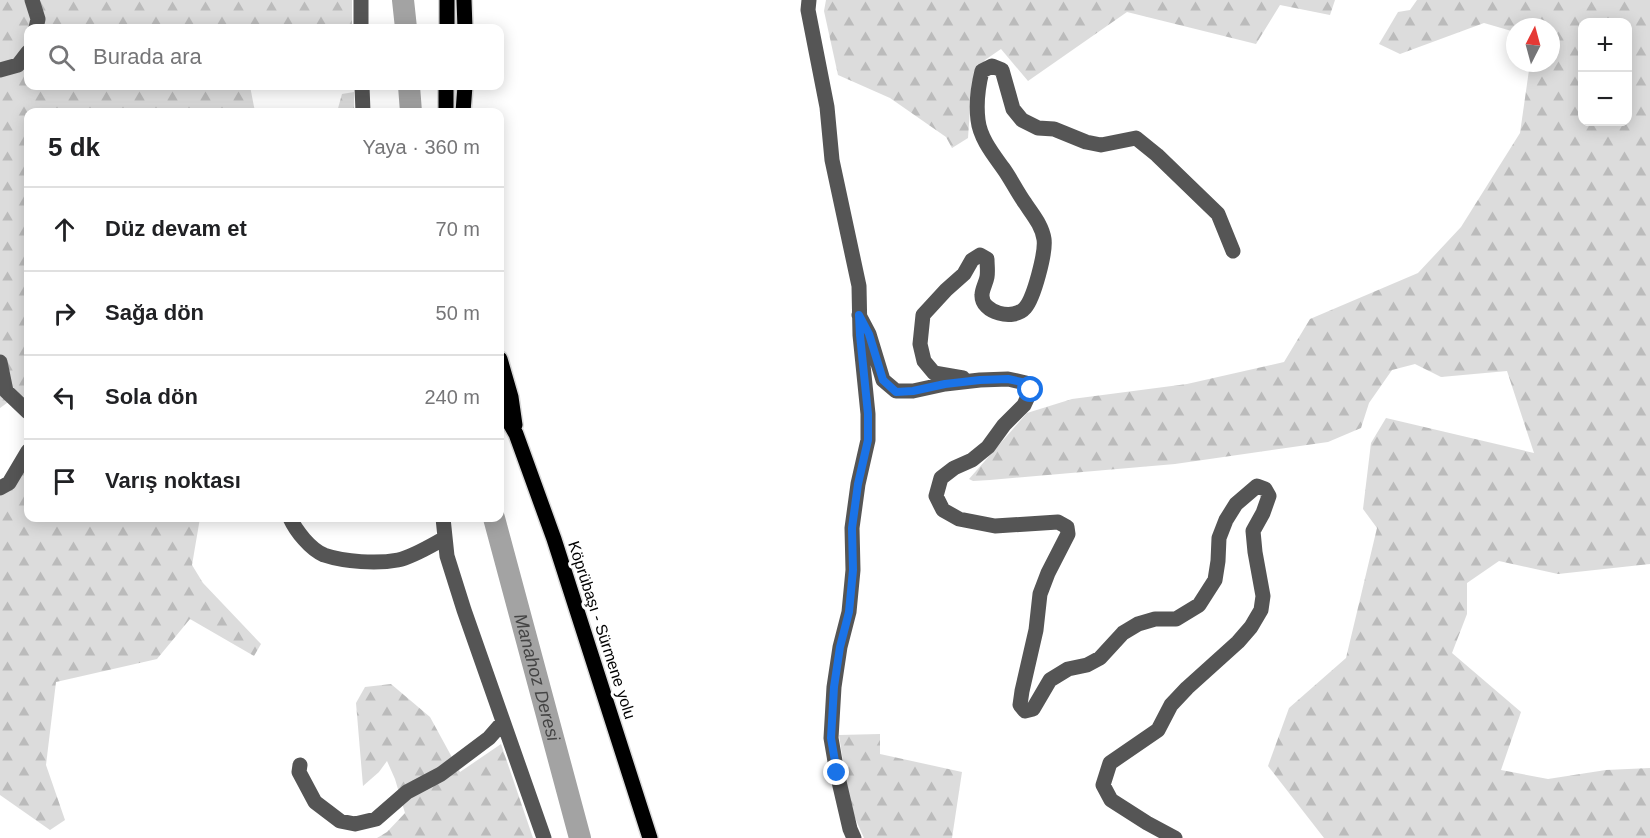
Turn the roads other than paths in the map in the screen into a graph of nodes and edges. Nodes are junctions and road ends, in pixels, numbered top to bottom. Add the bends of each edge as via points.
1 (32, 0) edge
2 (361, 0) edge
3 (447, 0) edge
4 (465, 0) edge
5 (808, 0) edge
6 (37, 24) edge
7 (361, 24) edge
8 (447, 24) edge
9 (465, 24) edge
10 (24, 57) edge
11 (0, 70) edge
12 (362, 90) edge
13 (446, 90) edge
14 (465, 90) edge
15 (363, 108) edge
16 (446, 108) edge
17 (463, 108) edge
18 (1233, 251) dead end
19 (859, 315) junction
20 (0, 362) edge
21 (504, 373) edge
22 (980, 380) junction
23 (24, 408) edge
24 (504, 413) edge
25 (516, 434) junction
26 (24, 458) edge
27 (0, 488) edge
28 (292, 522) edge
29 (443, 522) edge
30 (445, 538) junction
31 (503, 722) junction
32 (300, 765) dead end
33 (544, 838) edge
34 (650, 838) edge
35 (854, 838) edge
36 (1175, 838) edge

1 - 6 street
2 - 7 street
3 - 8 main road
4 - 9 main road
5 - 19 street via 828,107 832,160 859,286
10 - 11 street via 18,64
12 - 15 street
13 - 16 main road
14 - 17 main road
18 - 22 street via 1218,214 1136,138 1101,145 1054,129 1038,128 1022,120 1013,109 1002,70 992,66 982,71 978,122 990,152 1038,220 1044,239 1039,276 1025,308 1016,314 997,313 985,304 982,296 987,259 980,255 923,315 920,345 924,361 934,373
19 - 22 street via 883,380 896,392
19 - 35 street via 868,440 852,528 849,612 834,687 831,738
20 - 23 street via 6,391
21 - 25 main road
22 - 36 street via 1008,379 1026,383 1031,390 988,447 941,478 936,496 943,510 959,519 995,526 1058,522 1067,527 1068,534 1040,594 1020,705 1025,711 1033,709 1050,680 1100,658 1138,624 1176,619 1199,605 1215,580 1219,538 1236,504 1257,486 1269,495 1253,531 1263,596 1261,610 1238,642 1171,705 1158,730 1110,764 1103,784 1111,800
24 - 25 main road
25 - 34 main road, Köprübaşı - Sürmene yolu via 554,539
26 - 27 street via 9,483
28 - 30 street via 323,554 360,562 399,560
29 - 30 street
30 - 31 street via 460,599
31 - 32 street via 489,738 441,774 407,792 376,819 354,824 340,821 315,802 299,772
31 - 33 street

